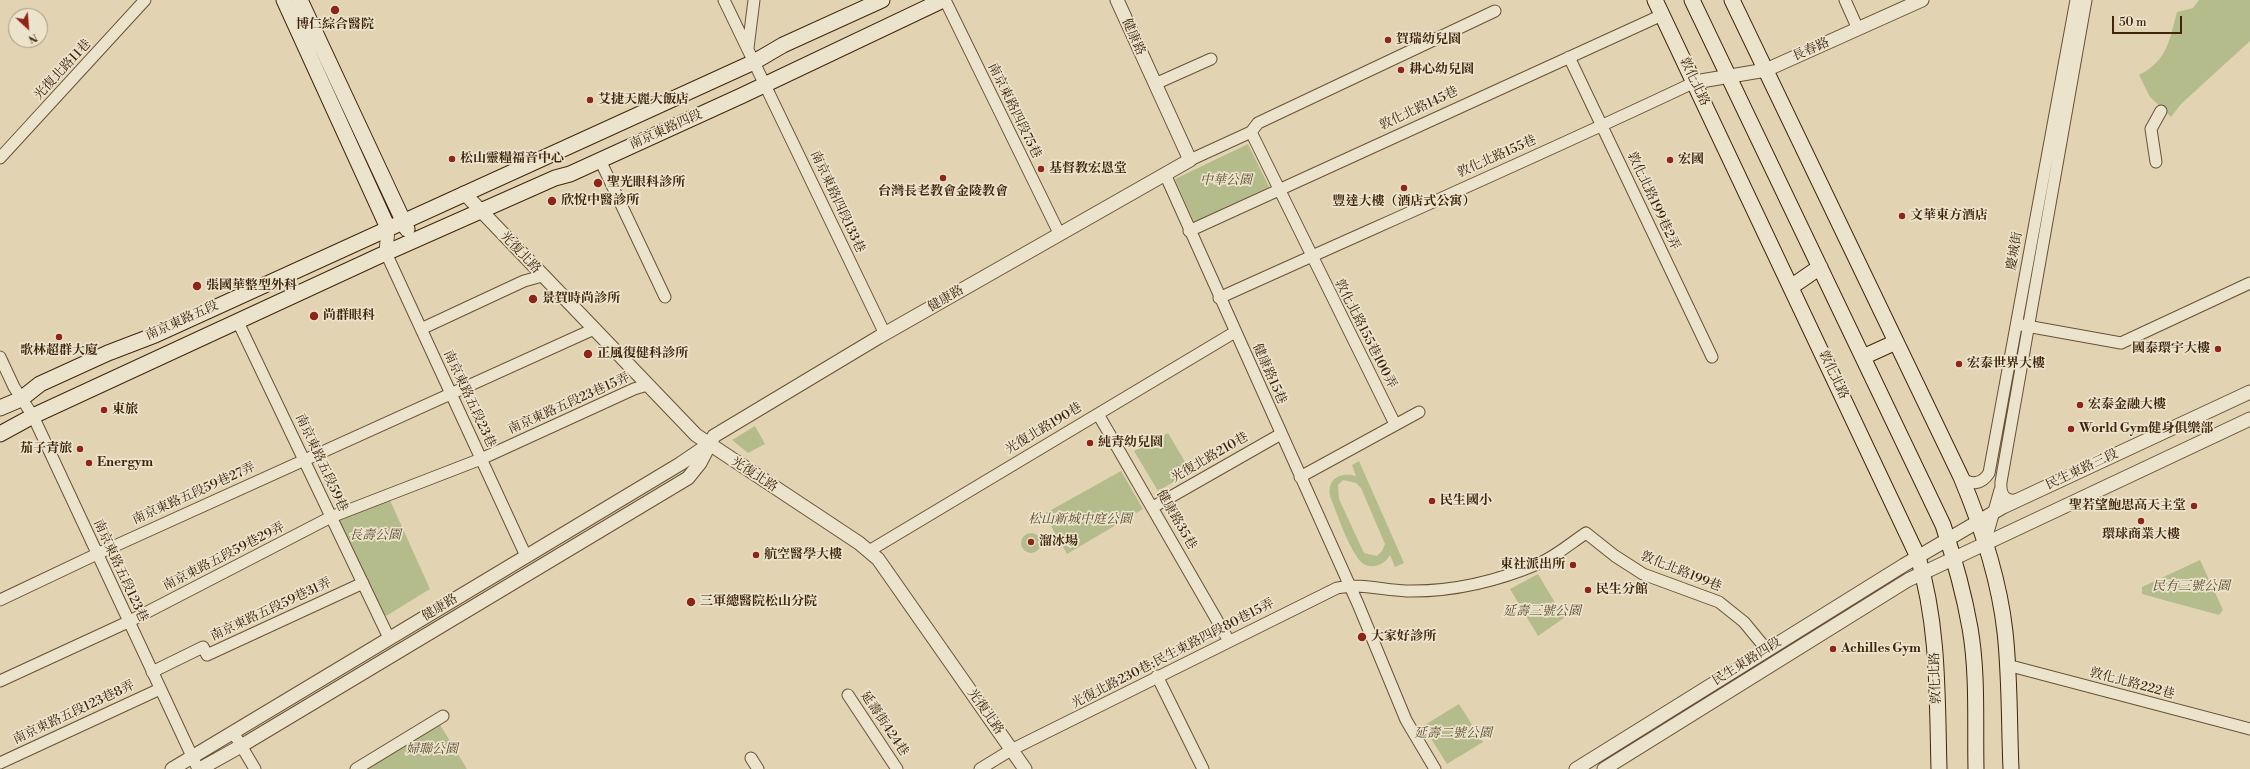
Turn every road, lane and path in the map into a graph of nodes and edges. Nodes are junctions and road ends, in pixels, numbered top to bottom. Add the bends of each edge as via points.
1 (145, 0) edge
2 (284, 0) edge
3 (300, 0) edge
4 (724, 0) edge
5 (754, 0) edge
6 (882, 0) edge
7 (944, 0) edge
8 (1117, 0) edge
9 (1655, 0) edge
10 (1692, 0) edge
11 (1732, 0) edge
12 (1845, 0) edge
13 (1922, 0) edge
14 (2076, 0) edge
15 (2086, 0) edge
16 (1495, 11) dead end
17 (1662, 14) junction
18 (1858, 29) junction
19 (751, 55) junction
20 (1569, 56) junction
21 (1211, 58) dead end
22 (1766, 70) junction
23 (1728, 77) junction
24 (1694, 82) junction
25 (764, 83) junction
26 (1155, 84) junction
27 (2161, 112) dead end
28 (1602, 126) junction
29 (1251, 132) junction
30 (0, 158) edge
31 (600, 160) junction
32 (1190, 160) junction
33 (2156, 162) dead end
34 (1165, 174) junction
35 (1279, 190) junction
36 (464, 193) junction
37 (481, 211) junction
38 (403, 221) junction
39 (388, 228) junction
40 (1189, 231) junction
41 (1059, 233) junction
42 (412, 242) junction
43 (386, 253) junction
44 (1311, 256) junction
45 (1820, 267) junction
46 (542, 276) junction
47 (2250, 283) edge
48 (1791, 287) junction
49 (665, 297) dead end
50 (1219, 298) junction
51 (238, 322) junction
52 (2016, 324) junction
53 (2028, 327) junction
54 (421, 329) junction
55 (594, 329) junction
56 (1234, 332) junction
57 (885, 334) junction
58 (1896, 342) junction
59 (0, 357) edge
60 (1712, 357) dead end
61 (1863, 357) junction
62 (647, 385) junction
63 (2250, 392) edge
64 (451, 394) junction
65 (21, 399) junction
66 (0, 408) edge
67 (1419, 412) dead end
68 (1098, 414) junction
69 (33, 416) junction
70 (2250, 419) edge
71 (1395, 424) junction
72 (0, 434) edge
73 (1281, 434) junction
74 (708, 445) junction
75 (481, 459) junction
76 (304, 460) junction
77 (1300, 477) junction
78 (1961, 477) junction
79 (2000, 490) junction
80 (2022, 498) junction
81 (1153, 507) junction
82 (1994, 512) junction
83 (331, 517) junction
84 (1979, 521) junction
85 (1948, 540) junction
86 (1985, 543) junction
87 (869, 551) junction
88 (97, 554) junction
89 (526, 556) junction
90 (1918, 557) junction
91 (1953, 558) junction
92 (1923, 573) junction
93 (363, 583) junction
94 (1349, 585) junction
95 (0, 600) edge
96 (128, 622) junction
97 (389, 638) junction
98 (1229, 640) junction
99 (1767, 650) junction
100 (2007, 665) junction
101 (152, 672) junction
102 (1157, 676) junction
103 (0, 681) edge
104 (160, 689) junction
105 (848, 695) dead end
106 (443, 716) dead end
107 (2250, 729) edge
108 (233, 732) junction
109 (241, 746) junction
110 (1011, 750) junction
111 (192, 758) junction
112 (751, 758) dead end
113 (2, 762) edge
114 (172, 769) edge
115 (199, 769) edge
116 (255, 769) edge
117 (356, 769) edge
118 (758, 769) edge
119 (897, 769) edge
120 (980, 769) edge
121 (1024, 769) edge
122 (1203, 769) edge
123 (1435, 769) edge
124 (1576, 769) edge
125 (1604, 769) edge
126 (1938, 769) edge
127 (1976, 769) edge
128 (2010, 769) edge

1 - 30 street, 光復北路11巷
2 - 39 main road
3 - 38 main road
4 - 19 street, 南京東路四段133巷
5 - 19 street
6 - 19 main road, 南京東路四段 via 783,45
7 - 25 main road, 南京東路四段
7 - 41 street, 南京東路四段75巷
8 - 26 street, 健康路
9 - 17 main road, 敦化北路
10 - 23 main road
11 - 22 main road
12 - 18 street
13 - 18 street, 長春路
14 - 52 street, 慶城街
15 - 53 street, 慶城街
16 - 29 street, 健康路 via 1258,122
17 - 20 street, 敦化北路145巷
17 - 24 main road, 敦化北路
18 - 22 street, 長春路
19 - 25 street, 南京東路四段133巷
19 - 36 main road, 南京東路四段
20 - 28 street, 敦化北路199巷2弄
20 - 35 street, 敦化北路145巷
21 - 26 street
22 - 23 street, 長春路
22 - 58 main road
23 - 24 street, 長春路
23 - 45 main road
24 - 28 street, 敦化北路155巷
24 - 48 main road, 敦化北路
25 - 31 main road, 南京東路四段
25 - 57 street, 南京東路四段133巷
26 - 32 street, 健康路
27 - 33 street via 2152,129
28 - 44 street, 敦化北路155巷
28 - 60 street, 敦化北路199巷2弄
29 - 32 street, 健康路
29 - 35 street
31 - 37 main road, 南京東路四段
31 - 49 street
32 - 34 street, 健康路
34 - 40 street, 健康路15巷
34 - 41 street, 健康路
35 - 40 street, 敦化北路145巷
35 - 44 street
36 - 37 street, 光復北路
36 - 38 main road, 南京東路四段
37 - 42 main road, 南京東路四段
37 - 46 street, 光復北路
38 - 39 main road, 南京東路四段
38 - 42 main road
39 - 43 street
39 - 65 main road, 南京東路五段 via 155,335 114,350 40,384
40 - 50 street, 健康路15巷
41 - 57 street, 健康路
42 - 43 main road, 南京東路四段
43 - 51 main road, 南京東路五段
43 - 54 street, 南京東路五段23巷
44 - 50 street, 敦化北路155巷
44 - 71 street, 敦化北路155巷100弄
45 - 48 main road
45 - 61 main road
46 - 54 street via 524,281
46 - 55 street, 光復北路
47 - 53 street via 2121,342
48 - 90 main road, 敦化北路
50 - 56 street, 健康路15巷
51 - 69 main road, 南京東路五段
51 - 76 street, 南京東路五段59巷
52 - 53 street
52 - 78 street, 慶城街 via 1989,473 1978,483 1968,482
53 - 79 street, 慶城街
54 - 64 street, 南京東路五段23巷
55 - 62 street, 光復北路
55 - 64 street, 南京東路五段59巷27弄
56 - 68 street, 光復北路190巷
56 - 73 street, 健康路15巷
57 - 74 street, 健康路 via 714,436
58 - 61 main road
58 - 78 main road
59 - 65 street, 南京東路五段123巷
61 - 85 main road
62 - 74 street, 光復北路
62 - 75 street, 南京東路五段23巷15弄
63 - 80 street, 民生東路三段
64 - 75 street, 南京東路五段23巷
64 - 76 street, 南京東路五段59巷27弄
65 - 66 main road, 南京東路五段
65 - 69 street, 南京東路五段123巷
67 - 71 street
68 - 81 street, 健康路35巷
68 - 87 street, 光復北路190巷
69 - 72 main road, 南京東路五段
69 - 88 street, 南京東路五段123巷
70 - 86 street, 民生東路三段
71 - 77 street
73 - 77 street, 健康路15巷
73 - 81 street, 光復北路210巷
74 - 87 street, 光復北路
74 - 89 street, 健康路
74 - 109 street, 健康路 via 688,478
75 - 83 street, 南京東路五段23巷15弄
75 - 89 street, 南京東路五段23巷
76 - 83 street, 南京東路五段59巷
76 - 88 street, 南京東路五段59巷27弄
77 - 94 street, 健康路15巷
78 - 84 main road
79 - 80 street via 2009,500
79 - 82 street, 慶城街
80 - 82 street, 民生東路三段
81 - 98 street, 健康路35巷
82 - 84 street, 民生東路三段
82 - 86 street, 慶城街
83 - 93 street, 南京東路五段59巷
83 - 96 street, 南京東路五段59巷29弄
84 - 85 street, 民生東路三段
84 - 86 main road
85 - 90 street, 民生東路三段
85 - 91 main road
86 - 91 street, 民生東路三段
86 - 100 main road via 2002,608
87 - 110 street, 光復北路 via 878,559
88 - 95 street, 南京東路五段59巷27弄
88 - 96 street, 南京東路五段123巷
89 - 97 street, 健康路
90 - 92 main road, 敦化北路
90 - 99 street, 民生東路四段
91 - 92 street, 民生東路三段
91 - 127 main road via 1970,630
92 - 125 street, 民生東路四段 via 1896,587
92 - 126 main road, 敦化北路 via 1937,660
93 - 97 street, 南京東路五段59巷
93 - 101 street, 南京東路五段59巷31弄 via 207,655 203,647
94 - 98 street, 光復北路230巷;民生東路四段80巷15弄 via 1337,588
94 - 99 street, 敦化北路199巷 via 1407,591 1455,587 1491,580 1541,562 1586,533 1643,574 1719,602 1744,622
94 - 123 street, 健康路15巷 via 1406,720
96 - 101 street, 南京東路五段123巷
96 - 103 street, 南京東路五段59巷29弄
97 - 108 street, 健康路
98 - 102 street, 光復北路230巷;民生東路四段80巷15弄
99 - 124 street, 民生東路四段
100 - 107 street, 敦化北路222巷
100 - 128 main road
101 - 104 street, 南京東路五段123巷
102 - 110 street, 光復北路230巷;民生東路四段80巷15弄
102 - 122 street
104 - 111 street, 南京東路五段123巷
104 - 113 street, 南京東路五段123巷8弄
105 - 119 street, 延壽街424巷
106 - 117 street
108 - 109 street
108 - 111 street, 健康路
109 - 115 street, 健康路
109 - 116 street
110 - 120 street, 光復北路230巷;民生東路四段80巷15弄
110 - 121 street, 光復北路
111 - 114 street, 健康路
111 - 115 street, 南京東路五段123巷
112 - 118 street

